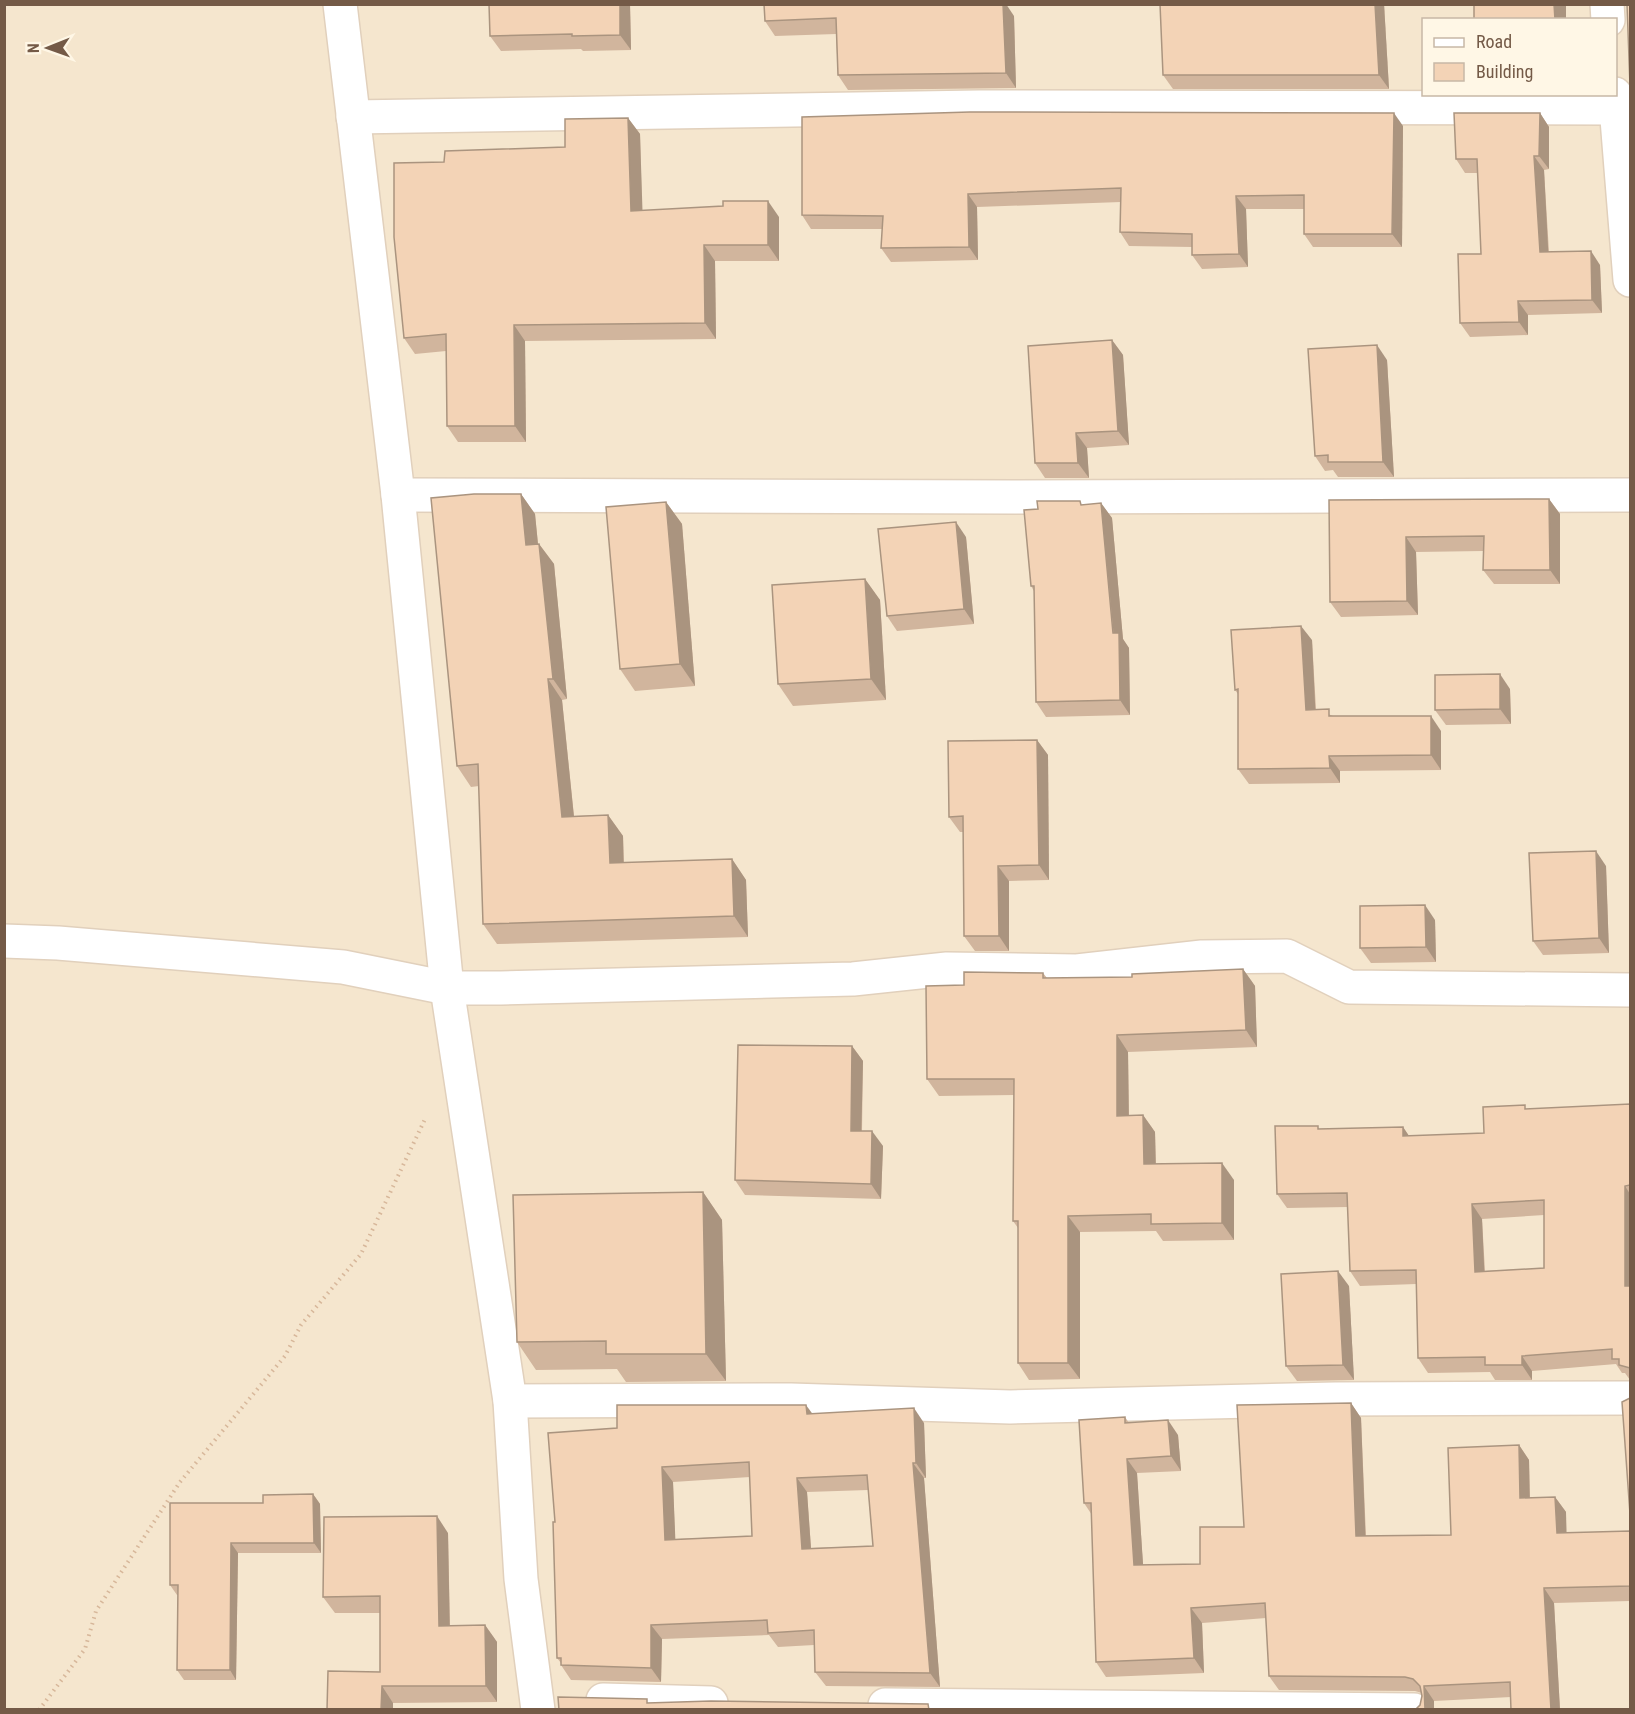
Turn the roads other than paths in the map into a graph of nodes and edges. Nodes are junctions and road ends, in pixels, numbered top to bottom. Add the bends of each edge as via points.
1 (339, 4) edge
2 (1616, 101) edge
3 (353, 117) junction
4 (1630, 280) edge
5 (398, 495) junction
6 (1630, 495) edge
7 (4, 941) edge
8 (447, 988) junction
9 (1630, 990) edge
10 (1630, 1398) edge
11 (510, 1401) junction
12 (538, 1704) edge
13 (739, 1704) edge
14 (852, 1705) edge
15 (1414, 1710) edge

1 - 3 street
2 - 3 street
2 - 4 street
3 - 5 street
5 - 6 street
5 - 8 street
7 - 8 street via 343,967
8 - 9 street via 853,979 947,969 1077,971 1202,957 1287,956 1349,987
8 - 11 street
10 - 11 street via 1335,1399 1010,1407 791,1400
11 - 12 street via 521,1580
12 - 13 street
14 - 15 street

